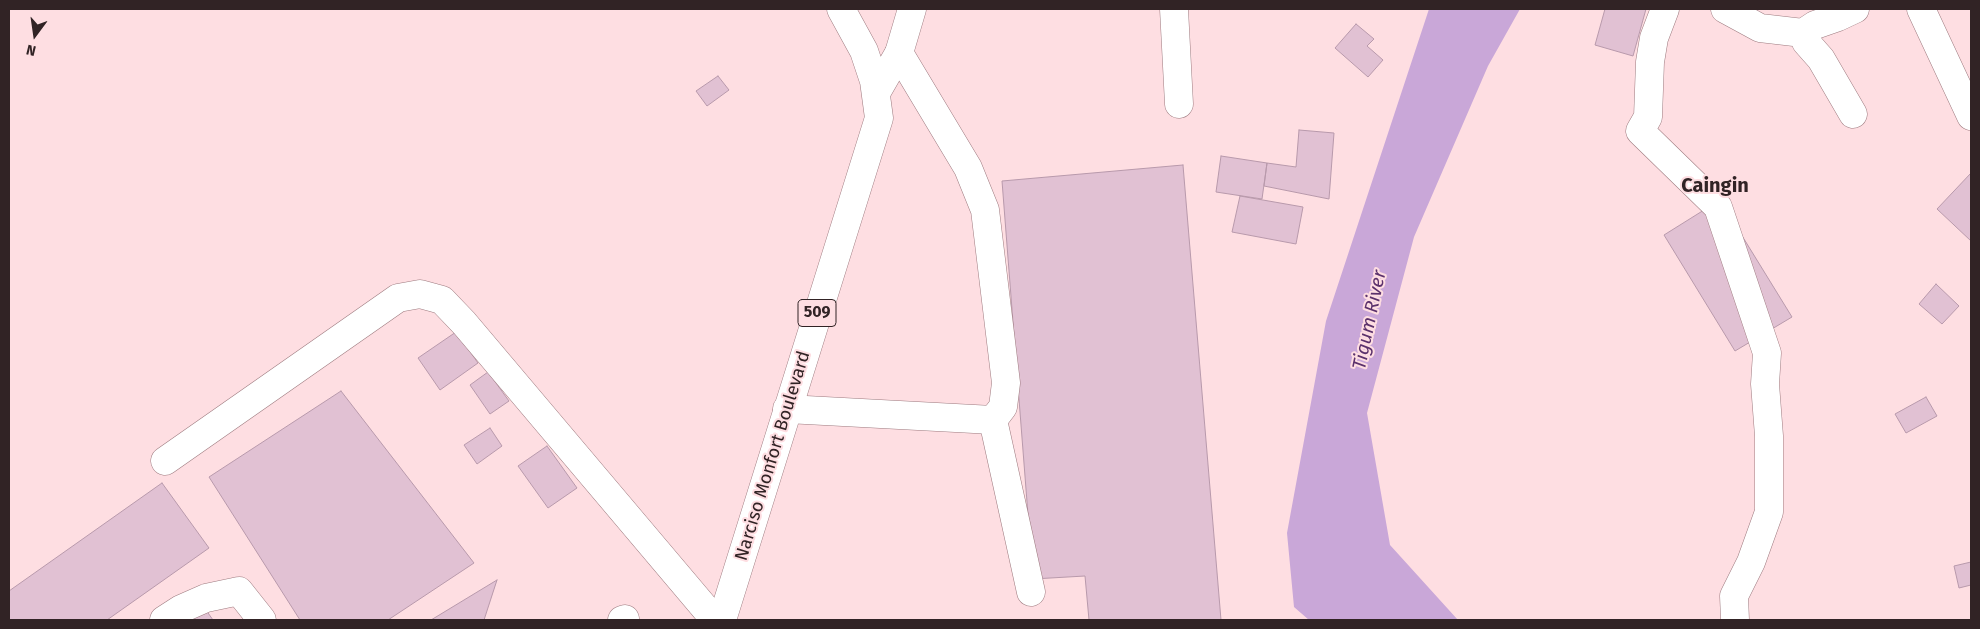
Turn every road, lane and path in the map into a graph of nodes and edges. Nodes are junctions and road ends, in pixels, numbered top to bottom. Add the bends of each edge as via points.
1 (841, 9) edge
2 (912, 9) edge
3 (1174, 9) edge
4 (1665, 9) edge
5 (1726, 9) edge
6 (1855, 9) edge
7 (1921, 9) edge
8 (1803, 33) junction
9 (899, 53) junction
10 (876, 93) junction
11 (1179, 104) dead end
12 (1853, 114) dead end
13 (1971, 116) edge
14 (787, 409) junction
15 (993, 420) junction
16 (165, 461) dead end
17 (1031, 592) dead end
18 (164, 620) edge
19 (262, 620) edge
20 (715, 620) edge
21 (722, 620) edge
22 (1736, 620) edge

1 - 10 street, Narciso Monfort Boulevard / 509 via 864,51
2 - 9 street
3 - 11 street
4 - 22 street via 1654,38 1650,62 1648,116 1640,130 1718,207 1767,353 1769,512 1751,562 1734,596
5 - 8 street via 1760,28
6 - 8 street
7 - 13 street
8 - 12 street
9 - 10 street
9 - 15 street via 968,168 985,210 1006,383 1003,407
10 - 14 street, Narciso Monfort Boulevard / 509 via 879,118
14 - 15 street
14 - 21 street, Narciso Monfort Boulevard / 509
15 - 17 street
16 - 20 street via 398,298 420,294 442,300
18 - 19 street via 206,598 239,591

